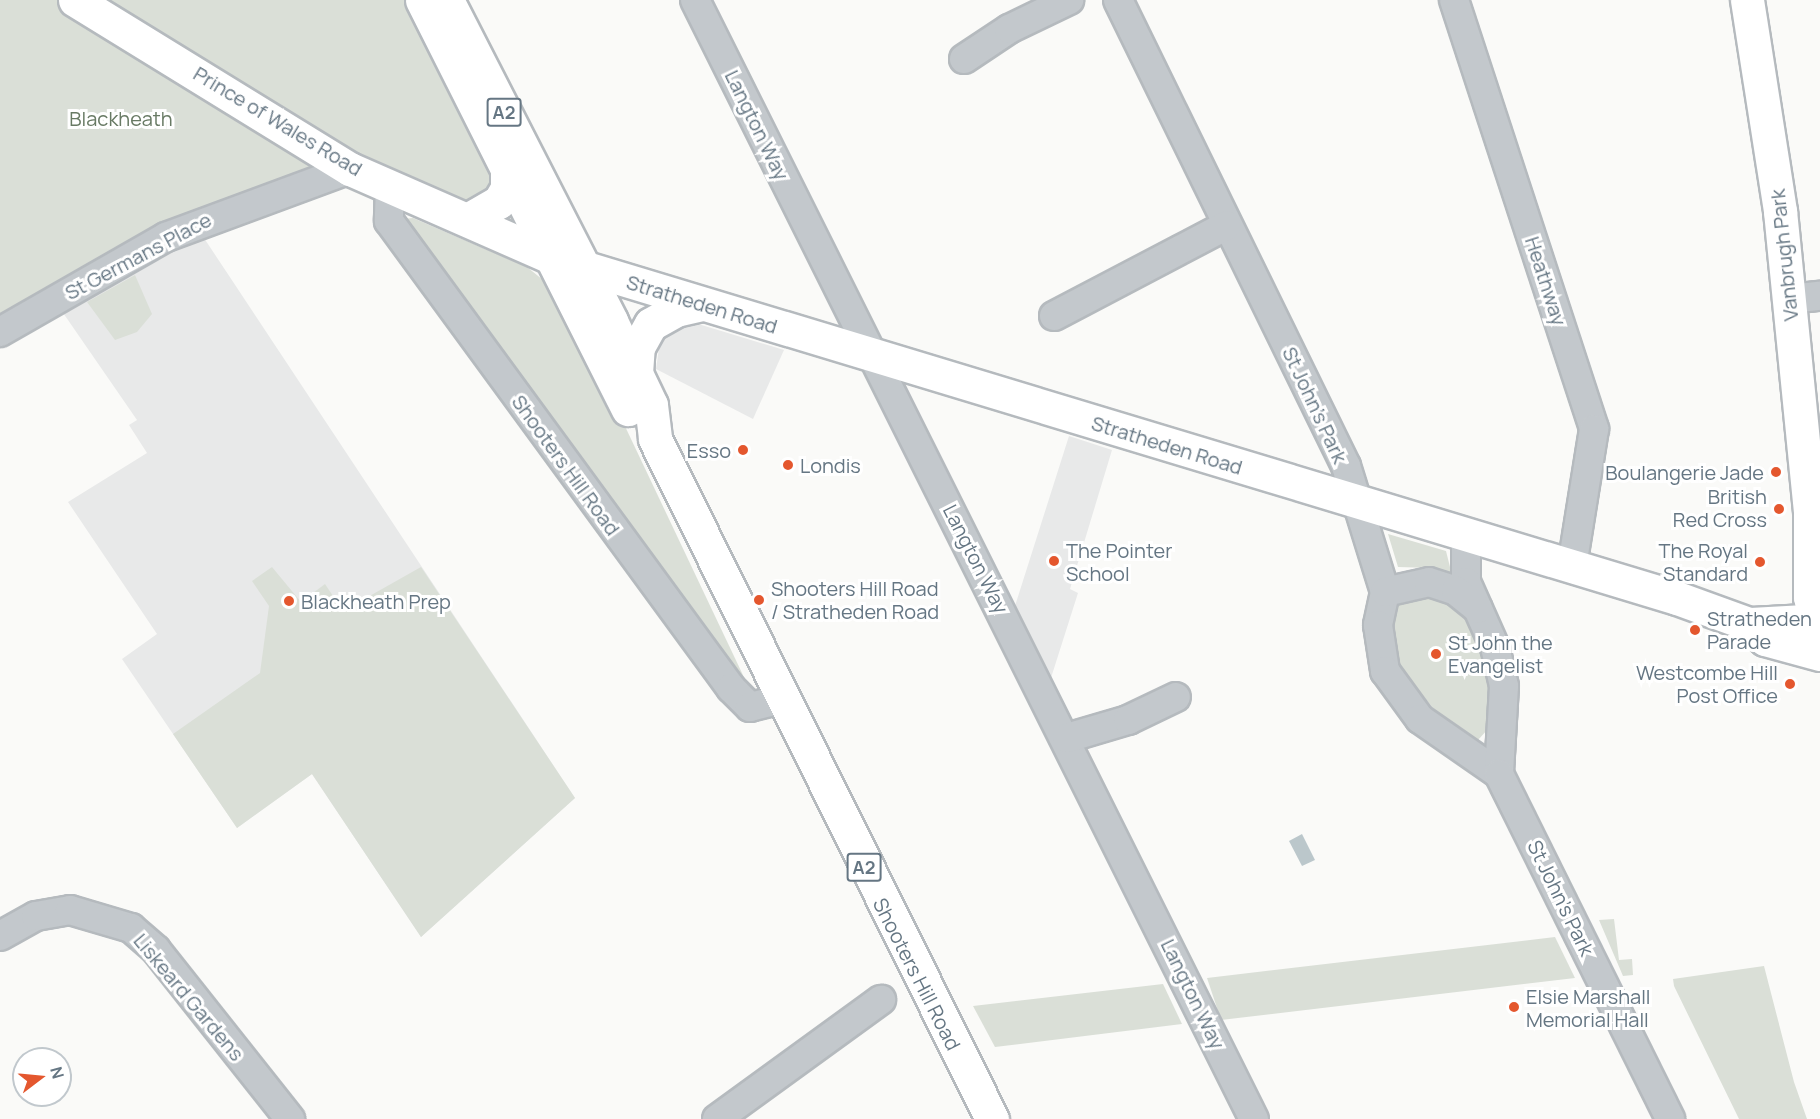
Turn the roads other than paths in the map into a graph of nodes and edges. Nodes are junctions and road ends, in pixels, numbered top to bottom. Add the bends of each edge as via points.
1 (75, 0) edge
2 (422, 0) edge
3 (447, 0) edge
4 (695, 0) edge
5 (1070, 0) edge
6 (1118, 0) edge
7 (1454, 0) edge
8 (1755, 2) edge
9 (964, 59) dead end
10 (350, 169) junction
11 (507, 170) junction
12 (390, 186) junction
13 (470, 219) junction
14 (1227, 225) junction
15 (553, 258) junction
16 (585, 269) junction
17 (1804, 298) edge
18 (574, 301) junction
19 (702, 304) junction
20 (1054, 316) dead end
21 (0, 332) edge
22 (872, 355) junction
23 (636, 373) junction
24 (655, 439) junction
25 (1354, 501) junction
26 (1815, 524) edge
27 (1466, 535) junction
28 (1572, 567) junction
29 (1385, 592) junction
30 (1478, 609) junction
31 (1820, 620) edge
32 (1761, 633) junction
33 (1820, 639) edge
34 (1820, 654) edge
35 (1176, 697) dead end
36 (781, 699) junction
37 (1502, 732) junction
38 (1067, 738) junction
39 (1471, 755) junction
40 (1499, 774) junction
41 (0, 936) edge
42 (881, 1000) dead end
43 (290, 1119) edge
44 (717, 1119) edge
45 (992, 1119) edge
46 (1254, 1119) edge
47 (1670, 1119) edge

1 - 10 main road, Prince of Wales Road
2 - 11 main road, Shooters Hill Road / A2
3 - 16 main road, Shooters Hill Road / A2
4 - 22 street, Langton Way
5 - 9 street via 1009,29
6 - 14 street, St John's Park
7 - 28 street, Heathway via 1594,429
8 - 17 main road, Vanbrugh Park
10 - 12 main road, Prince of Wales Road
10 - 21 street, St Germans Place via 166,237
11 - 13 main road via 507,188 499,202
11 - 15 main road, Shooters Hill Road / A2
12 - 13 main road, Prince of Wales Road
12 - 36 street, Shooters Hill Road via 389,220 730,688 750,707
13 - 15 main road, Prince of Wales Road
14 - 20 street
14 - 25 street, St John's Park via 1341,454
15 - 16 main road, Stratheden Road
15 - 18 main road, Shooters Hill Road / A2
16 - 18 main road
16 - 19 main road, Stratheden Road
16 - 23 main road, Shooters Hill Road / A2
17 - 26 main road, Vanbrugh Park
18 - 24 main road, Shooters Hill Road / A2 via 632,416
19 - 22 main road, Stratheden Road
19 - 23 main road via 676,310 651,324 638,347
22 - 25 main road, Stratheden Road
22 - 38 street, Langton Way
23 - 24 main road, Shooters Hill Road / A2 via 651,405
24 - 36 main road, Shooters Hill Road / A2
25 - 27 main road, Stratheden Road
25 - 29 street, St John's Park
26 - 31 main road, Vanbrugh Park via 1810,597
27 - 28 main road, Stratheden Road
27 - 30 street via 1463,568
28 - 32 main road, Stratheden Road
29 - 30 street via 1429,582 1456,591
29 - 39 street, St John's Park via 1378,625 1385,671 1420,719
30 - 37 street via 1501,666
31 - 32 main road, Stratheden Road
31 - 33 main road, Vanbrugh Park
32 - 34 main road
35 - 38 street via 1128,720
36 - 45 main road, Shooters Hill Road / A2
37 - 39 street
37 - 40 street
38 - 46 street, Langton Way
39 - 40 street, St John's Park
40 - 47 street, St John's Park
41 - 43 street, Liskeard Gardens via 36,916 70,909 131,928 156,950
42 - 44 street

